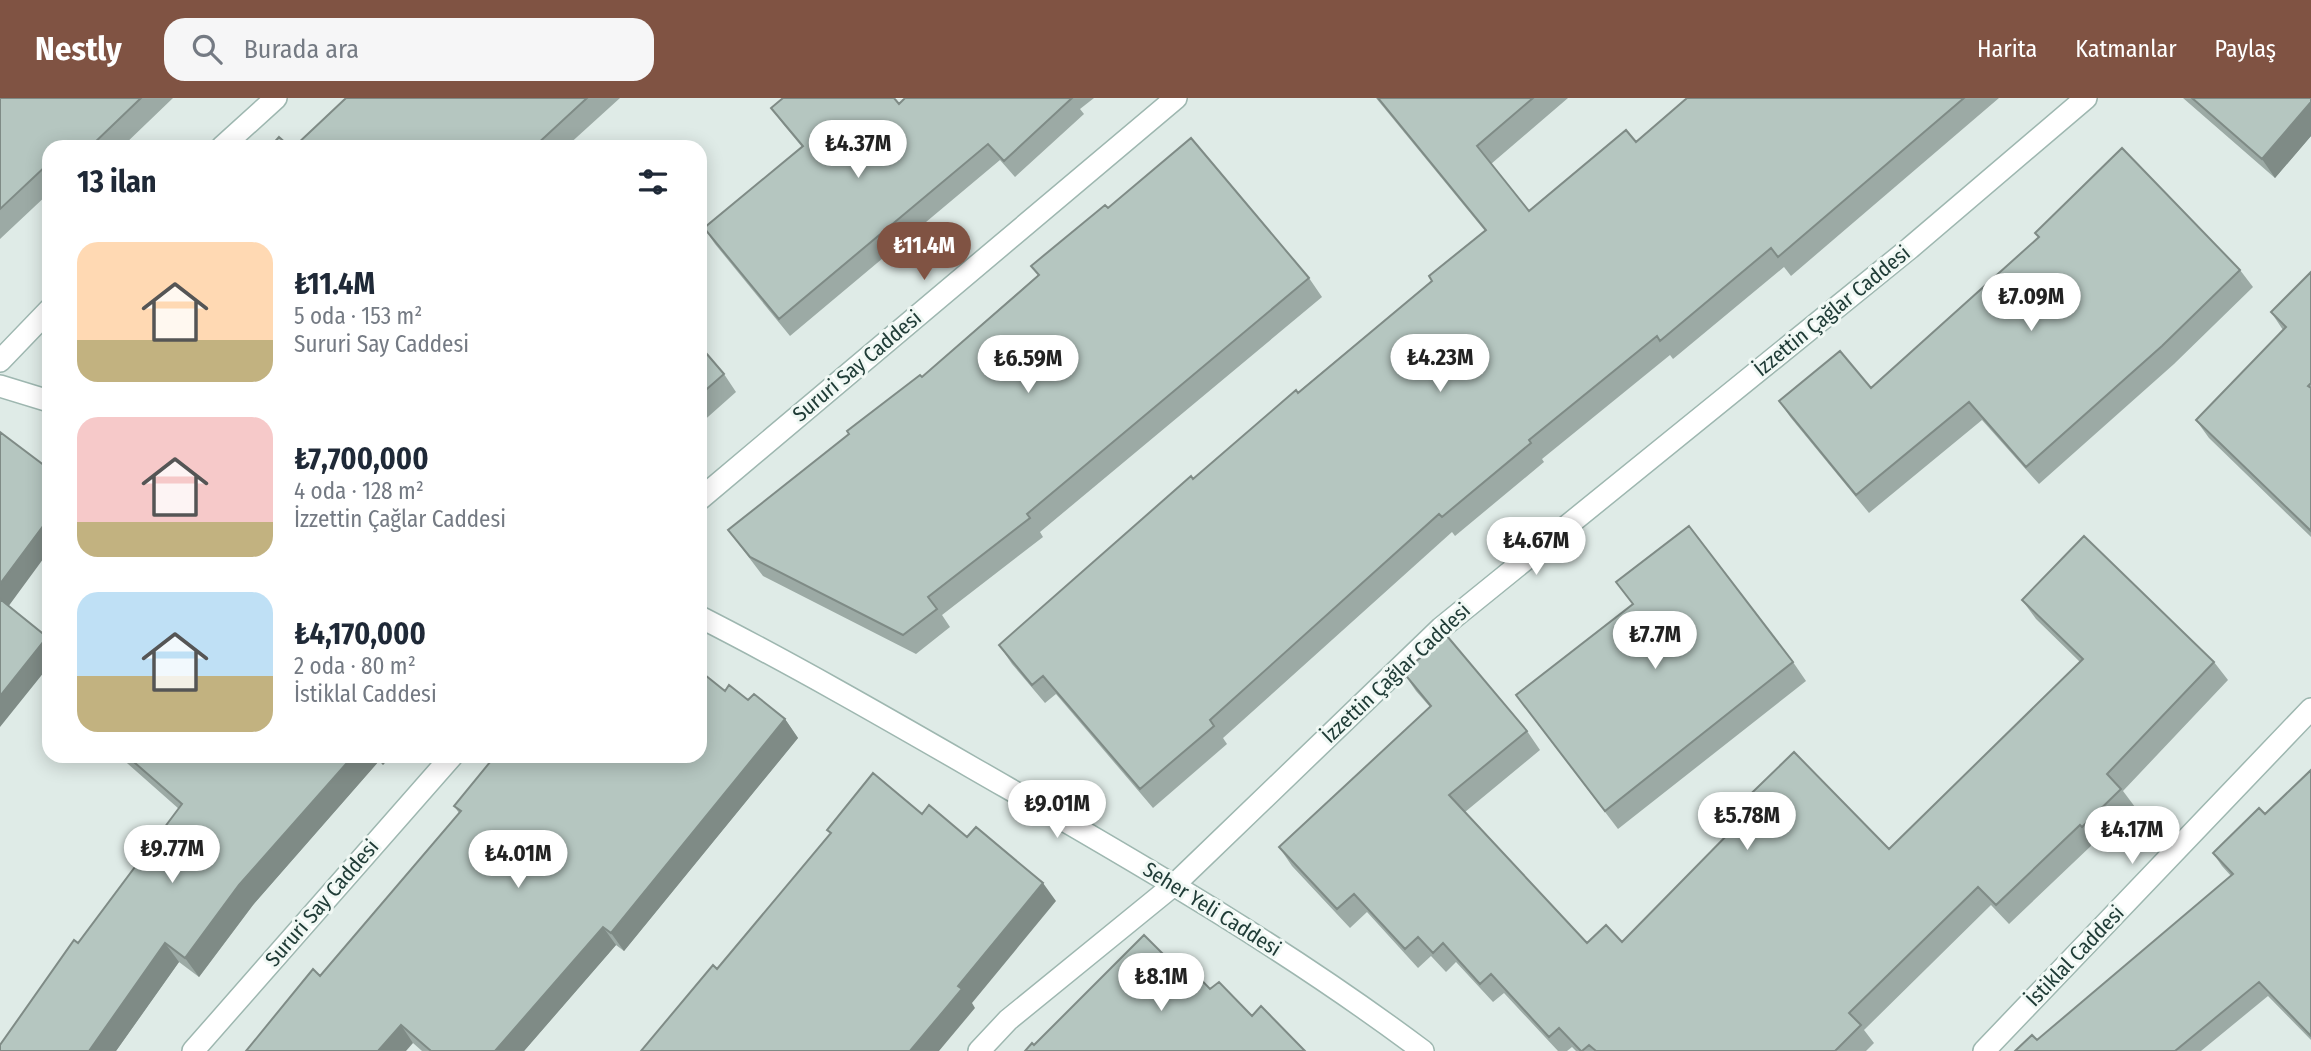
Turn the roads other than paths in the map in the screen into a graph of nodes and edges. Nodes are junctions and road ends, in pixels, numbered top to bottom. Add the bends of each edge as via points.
1 (276, 98) edge
2 (1176, 98) edge
3 (2087, 98) edge
4 (230, 140) edge
5 (42, 317) edge
6 (0, 361) edge
7 (0, 386) edge
8 (42, 399) edge
9 (707, 493) edge
10 (707, 621) edge
11 (2311, 709) edge
12 (446, 763) edge
13 (1175, 884) junction
14 (193, 1051) edge
15 (979, 1051) edge
16 (1423, 1051) edge
17 (1984, 1051) edge

1 - 4 street
2 - 9 street, Sururi Say Caddesi
3 - 13 street, İzzettin Çağlar Caddesi via 1910,248 1441,628
5 - 6 street
7 - 8 street
10 - 13 street, Seher Yeli Caddesi
11 - 17 street, İstiklal Caddesi
12 - 14 street, Sururi Say Caddesi
13 - 15 street, İzzettin Çağlar Caddesi via 1008,1020
13 - 16 street, Seher Yeli Caddesi

